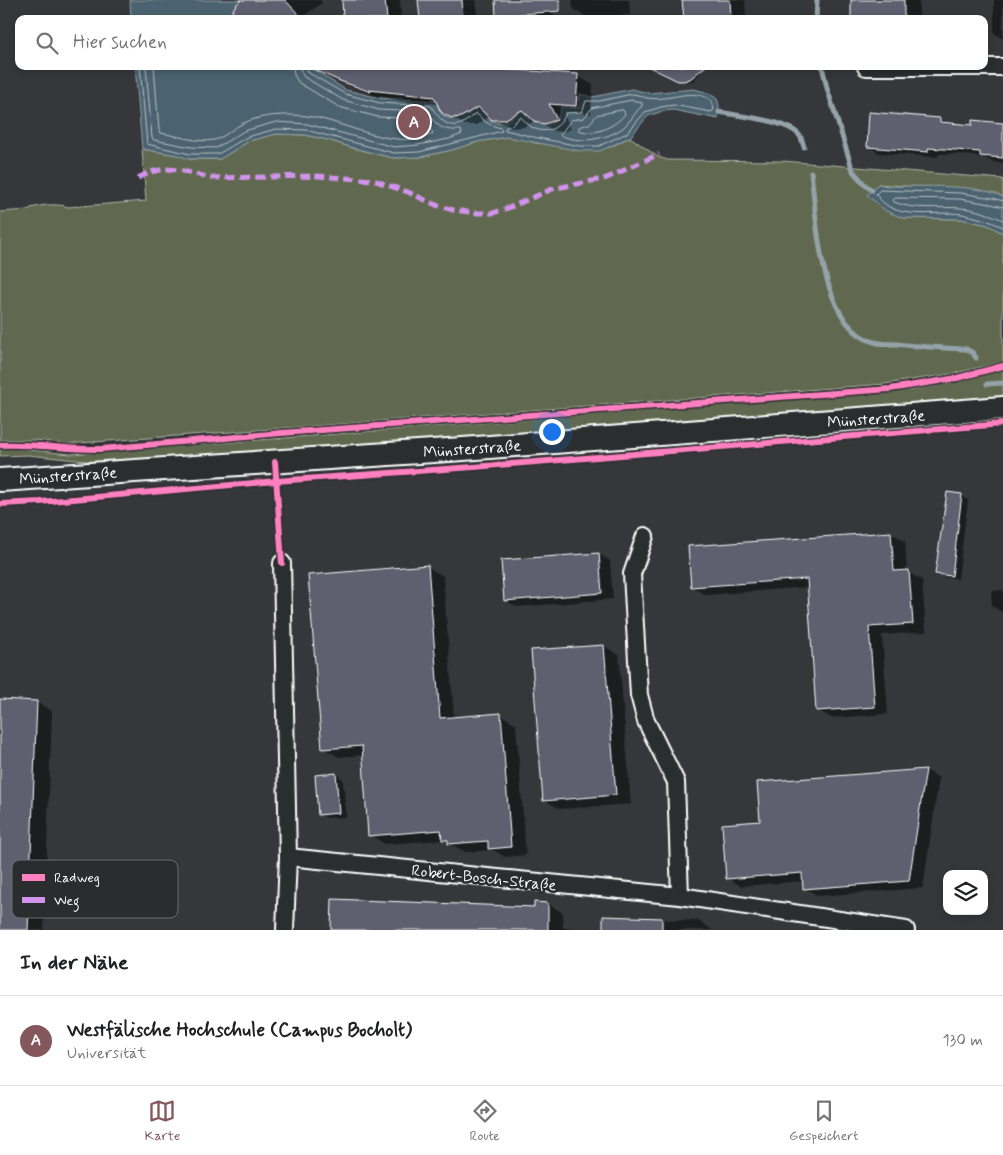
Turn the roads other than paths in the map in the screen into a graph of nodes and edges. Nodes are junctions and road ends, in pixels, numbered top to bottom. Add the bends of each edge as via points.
1 (988, 67) edge
2 (1003, 67) edge
3 (1003, 408) edge
4 (0, 480) edge
5 (645, 536) dead end
6 (282, 563) dead end
7 (288, 857) junction
8 (680, 896) junction
9 (285, 930) edge
10 (906, 930) edge

1 - 2 street
3 - 4 main road, Münsterstraße
5 - 8 street via 632,574 640,695 646,720 676,782
6 - 7 street
7 - 8 street, Robert-Bosch-Straße
7 - 9 street
8 - 10 street, Robert-Bosch-Straße

